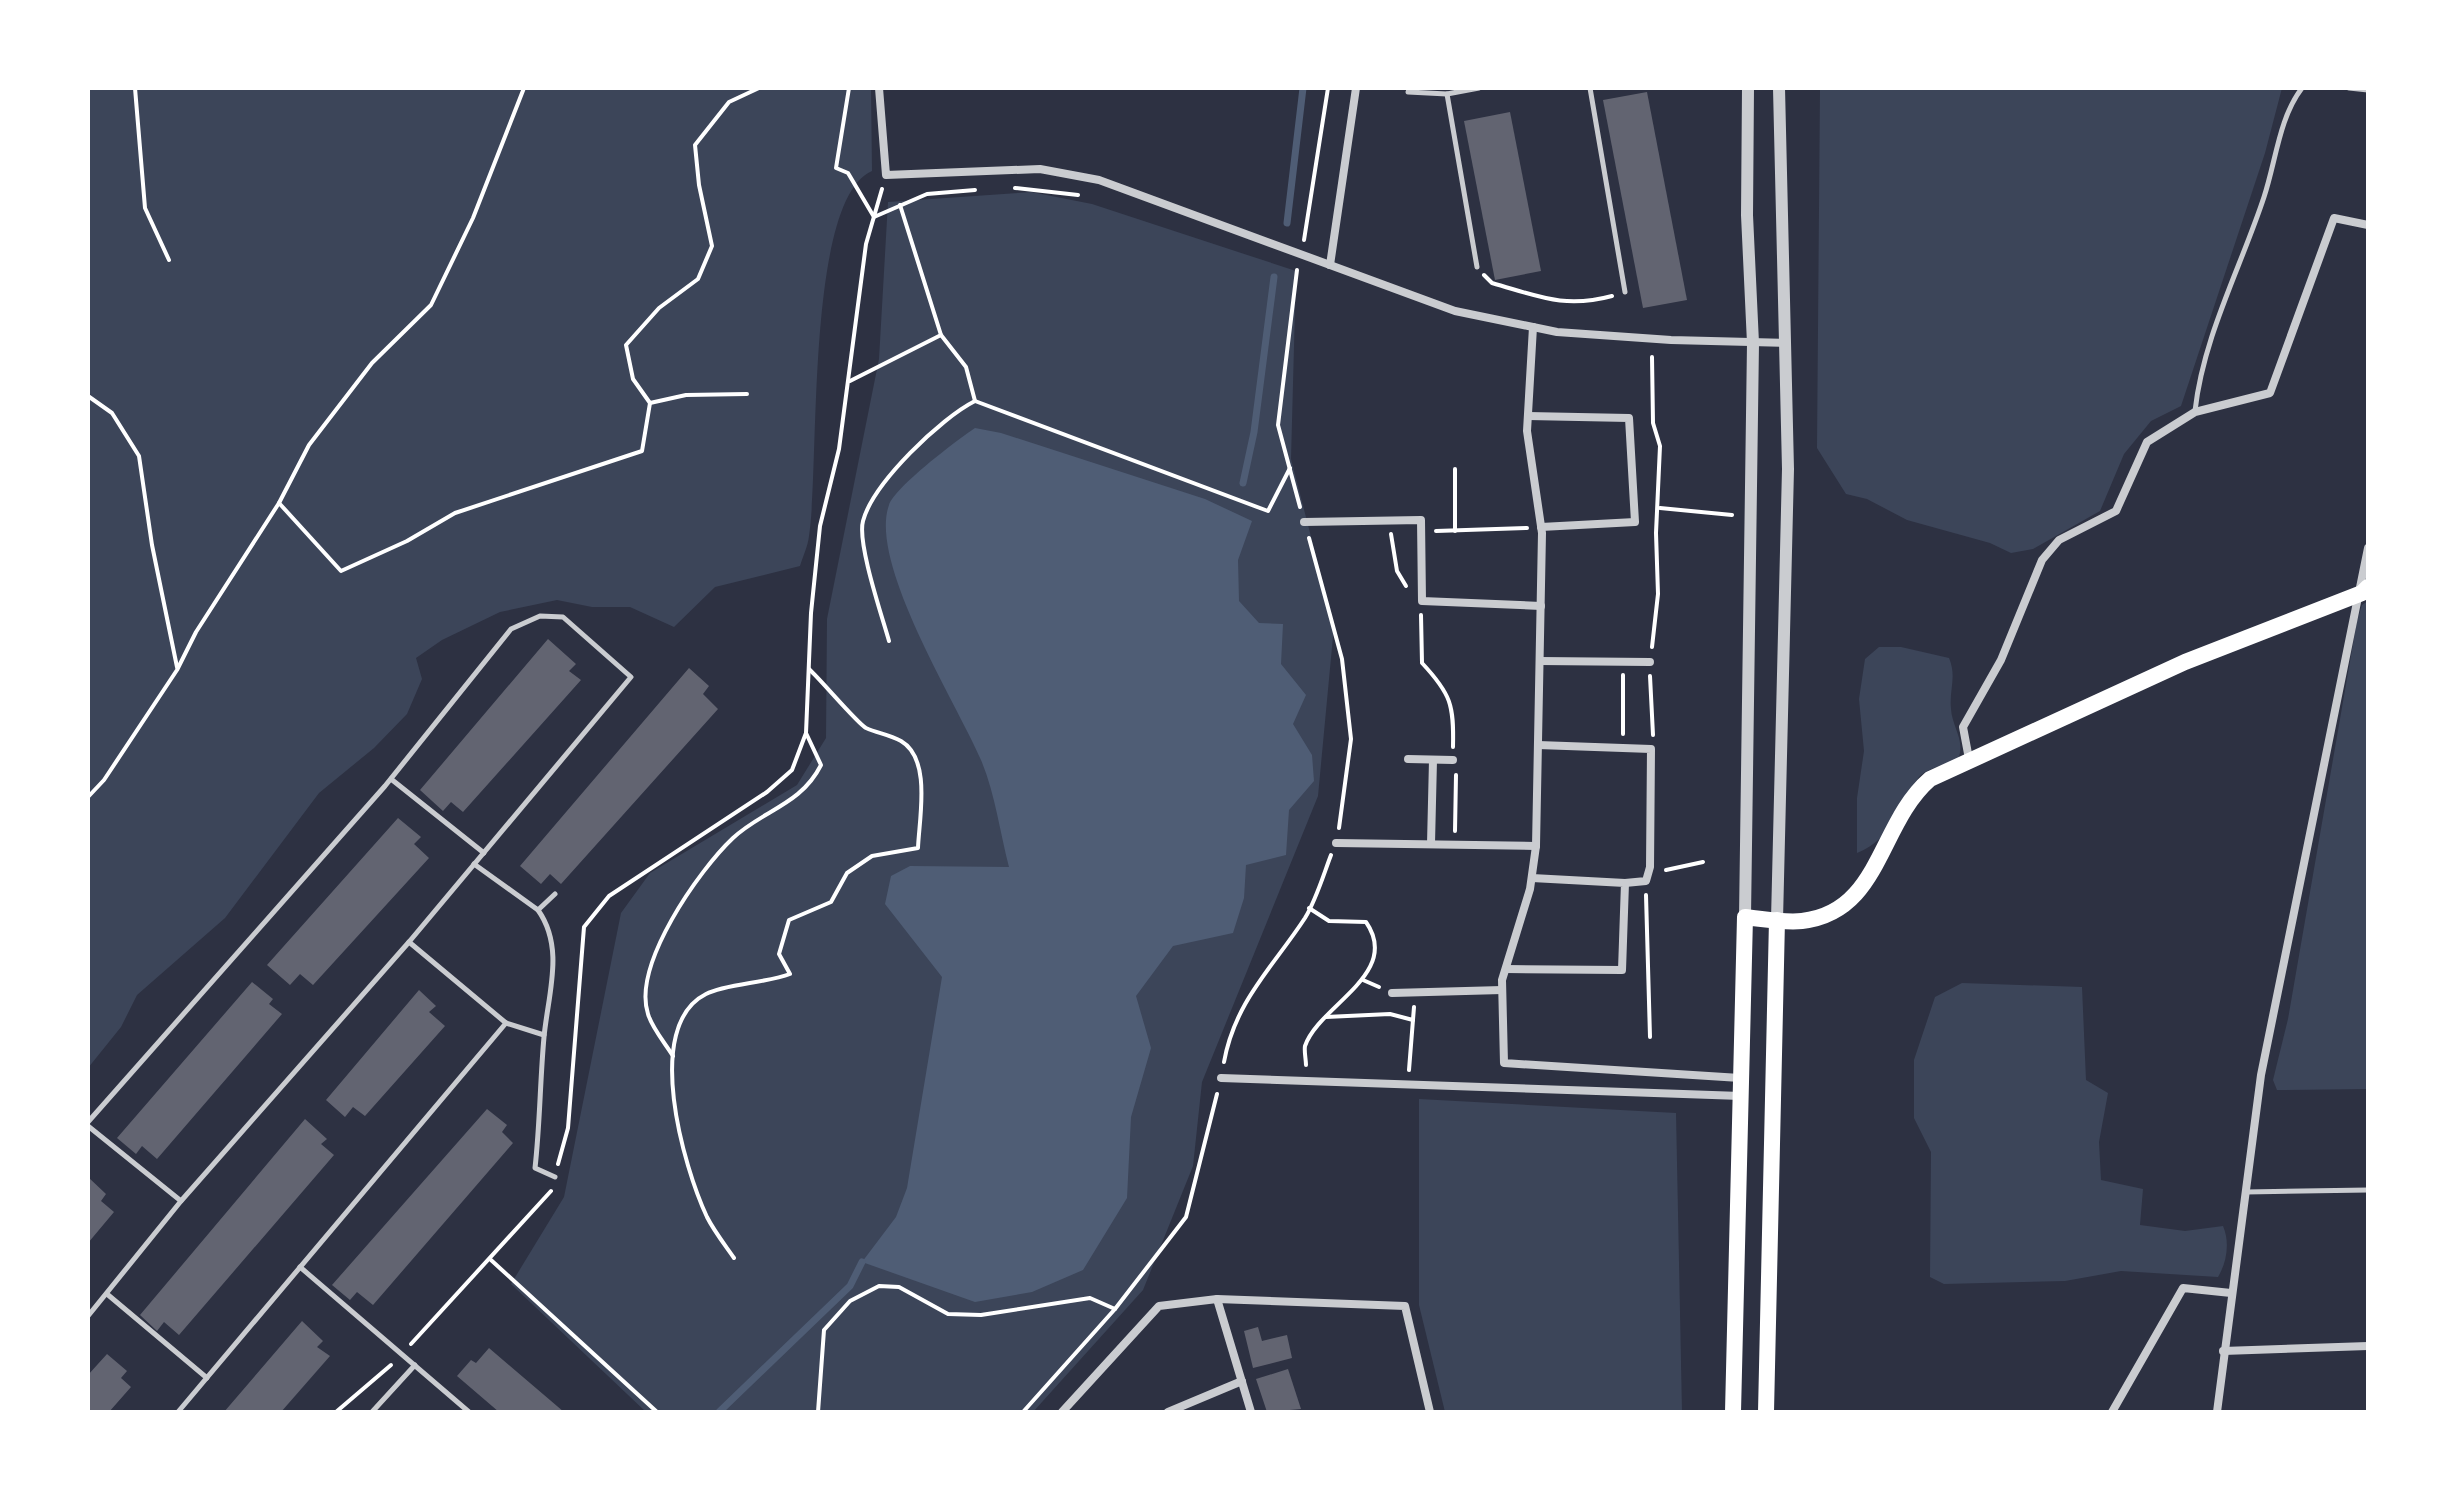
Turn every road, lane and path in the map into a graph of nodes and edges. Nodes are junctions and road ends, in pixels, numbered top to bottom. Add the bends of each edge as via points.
1 (135, 88) edge
2 (524, 88) edge
3 (759, 88) edge
4 (849, 88) edge
5 (879, 88) edge
6 (1328, 88) edge
7 (1356, 88) edge
8 (1478, 88) edge
9 (1590, 88) edge
10 (1748, 88) edge
11 (1779, 88) edge
12 (2302, 88) edge
13 (2349, 88) edge
14 (2368, 90) edge
15 (1408, 92) dead end
16 (1447, 94) junction
17 (886, 175) junction
18 (1006, 187) dead end
19 (990, 188) dead end
20 (1081, 195) dead end
21 (900, 205) junction
22 (874, 217) junction
23 (2368, 225) edge
24 (1303, 243) dead end
25 (169, 260) dead end
26 (1330, 265) junction
27 (1477, 267) joint
28 (1297, 270) dead end
29 (1625, 292) joint
30 (1533, 327) junction
31 (941, 335) junction
32 (1753, 343) junction
33 (1785, 343) junction
34 (1652, 357) dead end
35 (850, 381) junction
36 (747, 394) dead end
37 (88, 396) edge
38 (975, 401) junction
39 (650, 403) junction
40 (2195, 412) junction
41 (1528, 416) junction
42 (1290, 468) junction
43 (1455, 469) dead end
44 (279, 503) junction
45 (1660, 508) junction
46 (1732, 515) dead end
47 (1389, 521) junction
48 (1304, 522) junction
49 (1541, 527) junction
50 (1422, 531) junction
51 (1455, 531) junction
52 (2368, 548) edge
53 (2365, 590) edge
54 (1422, 601) junction
55 (1541, 606) junction
56 (889, 641) dead end
57 (1540, 661) junction
58 (1624, 662) junction
59 (1650, 662) junction
60 (809, 669) junction
61 (177, 670) junction
62 (806, 733) junction
63 (1538, 745) junction
64 (1625, 748) junction
65 (1651, 749) junction
66 (1408, 759) dead end
67 (1969, 759) junction
68 (1433, 760) junction
69 (1453, 760) junction
70 (391, 779) junction
71 (88, 797) edge
72 (1336, 843) junction
73 (1431, 844) junction
74 (1455, 845) junction
75 (1536, 846) junction
76 (484, 853) junction
77 (1703, 862) dead end
78 (474, 864) junction
79 (1647, 877) junction
80 (1532, 878) junction
81 (1625, 883) junction
82 (555, 894) dead end
83 (1309, 908) junction
84 (538, 910) junction
85 (1745, 917) junction
86 (1777, 920) junction
87 (409, 942) junction
88 (1506, 969) junction
89 (1502, 990) junction
90 (1416, 992) junction
91 (1392, 993) dead end
92 (1326, 1017) junction
93 (1413, 1020) junction
94 (506, 1023) junction
95 (544, 1035) junction
96 (1650, 1037) dead end
97 (674, 1058) junction
98 (1221, 1078) junction
99 (1741, 1078) junction
100 (1308, 1081) junction
101 (1408, 1084) junction
102 (1741, 1096) junction
103 (88, 1124) edge
104 (555, 1177) junction
105 (2368, 1190) edge
106 (2245, 1192) junction
107 (181, 1201) junction
108 (734, 1258) dead end
109 (491, 1260) junction
110 (300, 1267) junction
111 (2231, 1293) junction
112 (107, 1294) junction
113 (1217, 1299) junction
114 (1115, 1309) junction
115 (88, 1316) edge
116 (2368, 1346) edge
117 (2223, 1351) junction
118 (403, 1354) junction
119 (415, 1365) junction
120 (207, 1378) junction
121 (1242, 1381) junction
122 (178, 1412) edge
123 (336, 1412) edge
124 (372, 1412) edge
125 (469, 1412) edge
126 (657, 1412) edge
127 (818, 1412) edge
128 (1023, 1412) edge
129 (1062, 1412) edge
130 (1168, 1412) edge
131 (1251, 1412) edge
132 (1430, 1412) edge
133 (1733, 1412) edge
134 (1766, 1412) edge
135 (2112, 1412) edge
136 (2217, 1412) edge

1 - 25 path via 145,208
2 - 44 path via 473,218 431,305 345,398 309,445
3 - 39 path via 729,102 695,145 712,246 698,279 659,308 626,345 633,379
4 - 22 path via 836,168 848,173
5 - 17 street
6 - 24 path
7 - 26 street
8 - 16 lane
9 - 29 lane
10 - 32 street
11 - 33 street
12 - 40 lane via 2291,102 2264,196 2199,375
13 - 14 lane
15 - 16 lane
16 - 27 lane
17 - 22 path
17 - 26 street via 1040,169 1099,180
18 - 20 path
19 - 21 path via 927,194
21 - 22 path
21 - 31 path
22 - 35 path via 866,244
23 - 40 street via 2334,218 2270,393
26 - 30 street via 1455,311
27 - 29 path via 1492,283 1557,303 1589,302
28 - 42 path via 1278,425
30 - 32 street
30 - 41 street
31 - 35 path
31 - 38 path via 966,367
32 - 33 street
32 - 85 street
33 - 86 street via 1788,469
34 - 45 path
35 - 60 path via 820,526
36 - 39 path via 686,395
37 - 61 path via 112,413 139,456
38 - 42 path via 1268,511
38 - 56 path via 955,412 892,472 863,521
39 - 44 path via 642,451 455,513 341,571
40 - 67 street via 2147,442 2116,511 2059,540 2042,560 2001,660 1963,727
41 - 49 street
41 - 49 street via 1629,418 1635,522
42 - 48 path
43 - 51 path
44 - 61 path
45 - 46 path
45 - 59 path
47 - 48 street
47 - 50 street via 1421,520
47 - 54 path via 1397,571
48 - 72 path via 1342,659 1351,739
49 - 51 path
49 - 55 street
50 - 51 path
50 - 54 street
52 - 53 street
53 - 67 main road via 2185,662
53 - 106 street via 2261,1075
54 - 55 street
54 - 69 path via 1422,663 1445,688 1454,710
55 - 57 street
57 - 58 street
57 - 63 street
58 - 59 street
58 - 64 path via 1620,712
59 - 65 path via 1655,727
60 - 62 path
60 - 97 path via 864,727 904,743 917,761 918,848 872,856 847,873 831,902 789,920 779,954 790,974 706,993 685,1012
61 - 71 path
62 - 97 path via 821,765 810,785 735,836 701,875 653,960 645,992 648,1015
62 - 104 path via 792,770 767,792 609,896 584,927 568,1128
63 - 64 street
63 - 75 street
64 - 65 street
65 - 79 street
66 - 68 street
67 - 86 main road via 1909,797 1867,879 1848,904 1819,918
68 - 69 street
68 - 73 street
69 - 74 path
70 - 76 lane
70 - 76 lane via 511,629 540,616 563,617 631,677
70 - 103 lane
72 - 73 street
72 - 83 path
73 - 74 street
74 - 75 street
75 - 80 street
76 - 78 lane
77 - 79 path
78 - 84 lane
78 - 87 lane
79 - 81 street
79 - 96 path
80 - 81 street
80 - 88 street
81 - 88 street via 1622,970
82 - 84 lane
83 - 92 path via 1329,921 1366,922 1372,930 1372,960 1363,980
83 - 98 path via 1229,1031
84 - 95 lane via 549,925 553,949 553,990
85 - 86 main road
85 - 99 main road
86 - 134 main road
87 - 94 lane
87 - 107 lane
88 - 89 street
89 - 90 street
89 - 99 street via 1504,1063
90 - 91 street
90 - 93 path
92 - 93 path via 1390,1014
92 - 100 path via 1305,1047
93 - 101 path
94 - 95 lane
94 - 110 lane
95 - 104 lane via 535,1168
97 - 108 path via 675,1117 692,1179 708,1219
98 - 100 street
98 - 114 path via 1186,1217
99 - 102 main road
100 - 101 street
101 - 102 street
102 - 133 main road
103 - 107 lane
104 - 109 path via 550,1193
105 - 106 lane
106 - 111 street
107 - 112 lane
109 - 118 path
109 - 126 path
110 - 118 lane
110 - 120 lane
111 - 117 street
111 - 135 street via 2183,1288
112 - 115 lane
112 - 120 lane
113 - 121 street
113 - 129 street via 1159,1306
113 - 132 street via 1405,1306
114 - 127 path via 1090,1298 981,1315 948,1314 899,1287 879,1286 850,1301 824,1330
114 - 128 path
116 - 117 street
117 - 136 street
118 - 119 lane
118 - 123 path
119 - 124 lane
119 - 125 lane
120 - 122 lane
121 - 130 street
121 - 131 street

